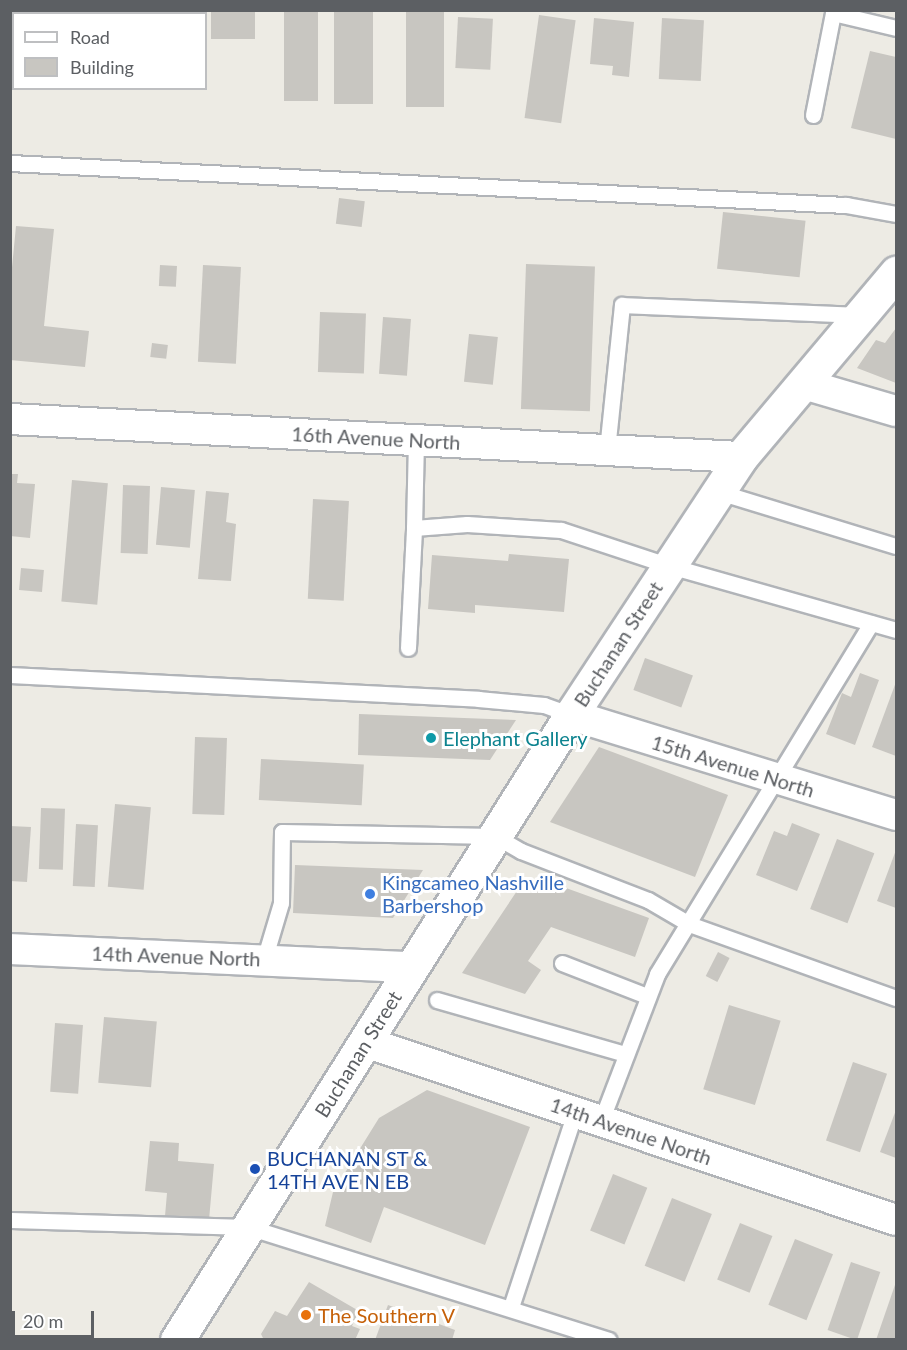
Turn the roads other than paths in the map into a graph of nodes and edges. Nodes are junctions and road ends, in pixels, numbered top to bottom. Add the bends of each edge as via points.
1 (897, 28) edge
2 (813, 115) dead end
3 (10, 164) edge
4 (897, 214) edge
5 (897, 273) edge
6 (862, 315) junction
7 (804, 384) junction
8 (897, 411) edge
9 (10, 419) edge
10 (416, 440) junction
11 (607, 450) junction
12 (741, 457) junction
13 (719, 492) junction
14 (414, 528) junction
15 (897, 546) edge
16 (670, 566) junction
17 (872, 623) junction
18 (897, 630) edge
19 (408, 648) dead end
20 (10, 675) edge
21 (571, 716) junction
22 (774, 779) junction
23 (897, 815) edge
24 (495, 836) junction
25 (689, 924) junction
26 (10, 949) edge
27 (264, 960) junction
28 (562, 963) dead end
29 (413, 967) junction
30 (647, 996) junction
31 (897, 998) edge
32 (437, 1000) dead end
33 (365, 1042) junction
34 (625, 1054) junction
35 (588, 1117) junction
36 (10, 1220) edge
37 (897, 1220) edge
38 (248, 1227) junction
39 (511, 1307) junction
40 (177, 1340) edge
41 (609, 1340) edge

1 - 2 lane via 833,14
3 - 4 lane via 846,205
5 - 6 street, Buchanan Street
6 - 7 street, Buchanan Street
6 - 11 lane via 622,305
7 - 8 street
7 - 12 street, Buchanan Street
9 - 10 street, 16th Avenue North
10 - 11 street, 16th Avenue North
10 - 14 lane
11 - 12 street, 16th Avenue North
12 - 13 street, Buchanan Street
13 - 15 lane
13 - 16 street, Buchanan Street
14 - 16 lane via 467,524 561,530
14 - 19 lane
16 - 17 lane
16 - 21 street, Buchanan Street
17 - 18 lane
17 - 22 lane
20 - 21 lane via 478,699 544,705
21 - 22 street, 15th Avenue North
21 - 24 street, Buchanan Street
22 - 23 street, 15th Avenue North
22 - 25 lane
24 - 25 lane via 521,851 648,900
24 - 27 lane via 282,832 281,903
24 - 29 street, Buchanan Street
25 - 30 lane
25 - 31 lane
26 - 27 street, 14th Avenue North
27 - 29 street, 14th Avenue North
28 - 30 lane
29 - 33 street, Buchanan Street
30 - 34 lane
32 - 34 lane
33 - 35 street, 14th Avenue North
33 - 38 street, Buchanan Street
34 - 35 lane
35 - 37 street, 14th Avenue North
35 - 39 lane
36 - 38 lane
38 - 39 lane
38 - 40 street, Buchanan Street
39 - 41 lane

